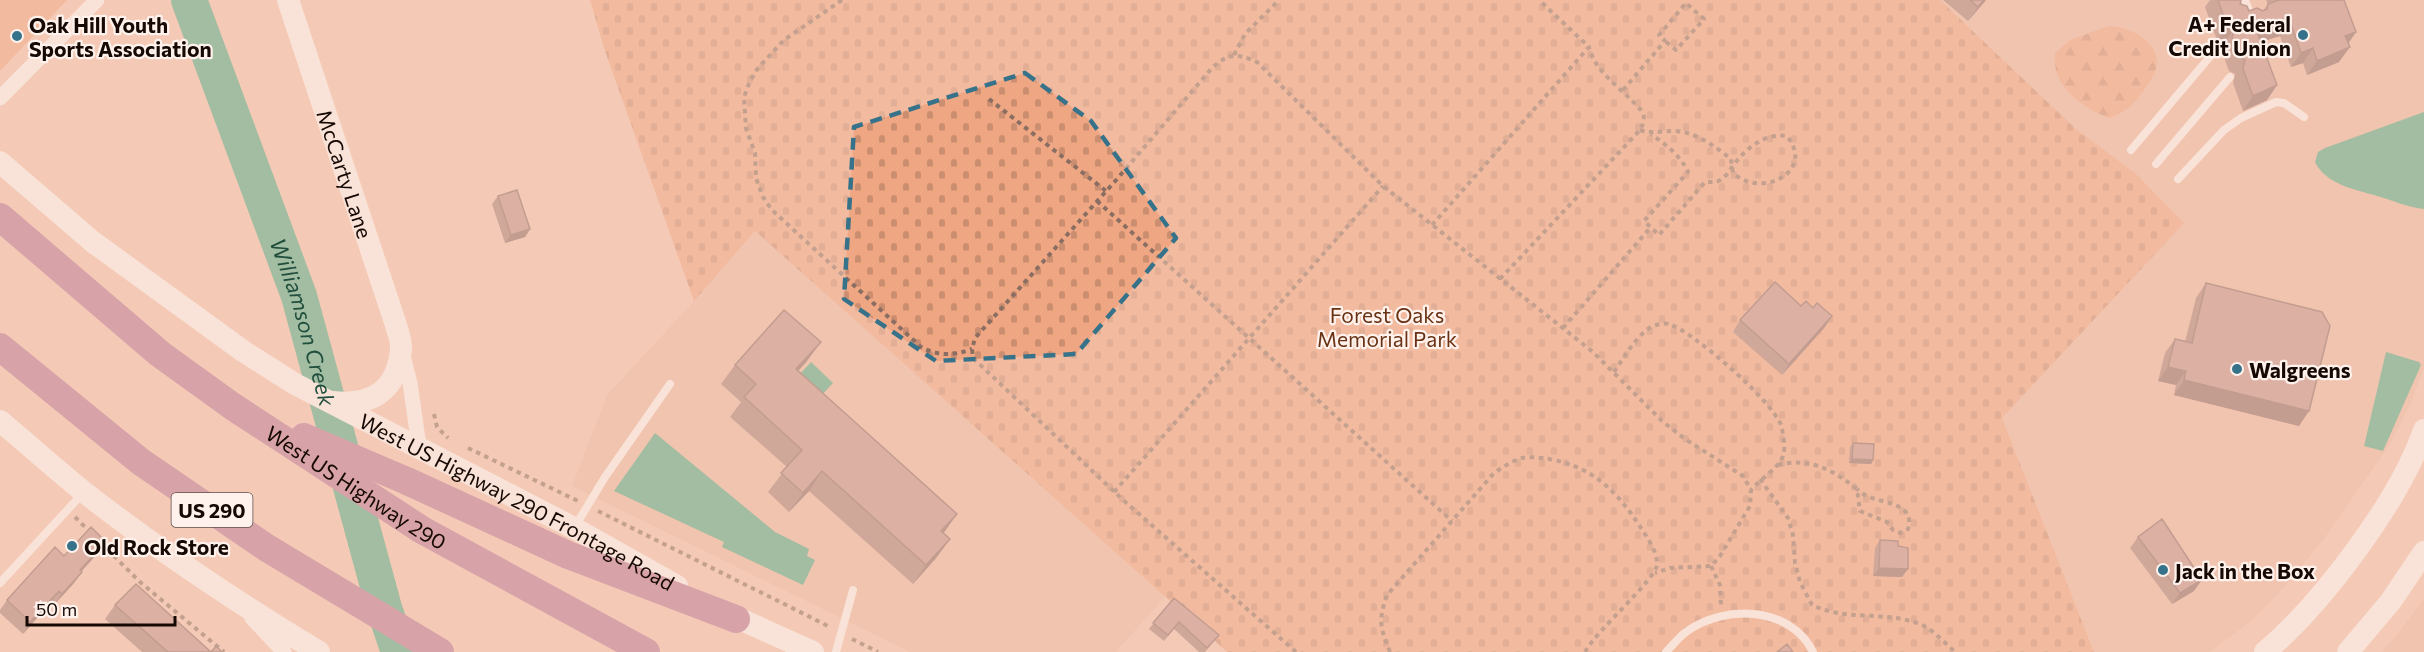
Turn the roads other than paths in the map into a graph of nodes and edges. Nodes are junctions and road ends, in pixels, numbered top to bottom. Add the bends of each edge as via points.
1 (96, 0) edge
2 (288, 0) edge
3 (2245, 0) edge
4 (2252, 20) edge
5 (2219, 46) dead end
6 (2230, 76) dead end
7 (0, 98) edge
8 (2304, 117) dead end
9 (2131, 150) dead end
10 (0, 162) edge
11 (2156, 164) dead end
12 (2178, 179) dead end
13 (0, 217) edge
14 (0, 347) edge
15 (401, 348) junction
16 (670, 384) dead end
17 (329, 401) junction
18 (232, 406) junction
19 (0, 421) edge
20 (2424, 430) edge
21 (419, 446) junction
22 (84, 492) junction
23 (574, 528) junction
24 (2424, 552) edge
25 (0, 583) edge
26 (853, 590) dead end
27 (233, 598) junction
28 (736, 619) junction
29 (284, 652) edge
30 (319, 652) edge
31 (440, 652) edge
32 (646, 652) edge
33 (813, 652) edge
34 (836, 652) edge
35 (1666, 652) edge
36 (1813, 652) edge
37 (2265, 652) edge
38 (2348, 652) edge

1 - 7 street
2 - 15 main road, McCarty Lane
3 - 4 lane
5 - 9 lane
6 - 11 lane
8 - 12 lane via 2276,102 2241,118 2224,130
10 - 17 main road, West US Highway 290 Frontage Road via 93,242 243,351
13 - 18 highway, West US Highway 290 via 160,354
14 - 31 highway, US 290 via 141,462 267,548
15 - 17 main road, McCarty Lane via 395,373 386,388 372,399 352,404
15 - 21 street, McCarty Lane
16 - 23 lane
17 - 21 main road, West US Highway 290 Frontage Road
18 - 28 highway via 568,555
18 - 32 highway, West US Highway 290 via 422,530
19 - 22 main road
20 - 37 main road via 2399,482 2363,539 2323,592
21 - 23 main road, West US Highway 290 Frontage Road
22 - 25 lane
22 - 27 main road
23 - 28 main road, West US Highway 290 Frontage Road
24 - 38 main road via 2391,601
26 - 34 lane
27 - 29 street
27 - 30 main road
28 - 33 main road, West US Highway 290 Frontage Road
35 - 36 lane via 1685,632 1720,616 1773,616 1799,631

